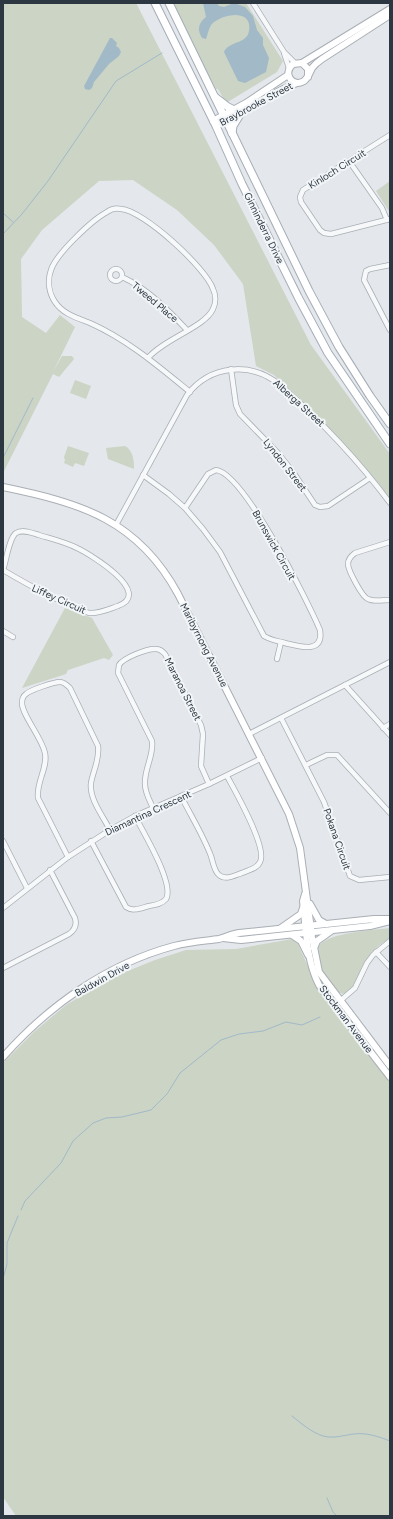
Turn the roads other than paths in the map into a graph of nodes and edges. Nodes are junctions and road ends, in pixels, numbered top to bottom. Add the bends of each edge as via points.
1 (155, 3) edge
2 (169, 3) edge
3 (253, 3) edge
4 (390, 9) edge
5 (390, 15) edge
6 (284, 52) junction
7 (299, 63) junction
8 (289, 68) junction
9 (288, 75) junction
10 (308, 76) junction
11 (297, 83) junction
12 (214, 95) junction
13 (237, 111) junction
14 (225, 118) junction
15 (215, 124) junction
16 (232, 134) junction
17 (389, 138) edge
18 (349, 161) junction
19 (388, 220) edge
20 (390, 265) edge
21 (122, 277) dead end
22 (187, 330) junction
23 (390, 330) edge
24 (148, 358) junction
25 (232, 369) junction
26 (190, 392) junction
27 (390, 424) edge
28 (390, 444) edge
29 (143, 475) junction
30 (370, 478) junction
31 (3, 487) edge
32 (390, 504) edge
33 (185, 508) junction
34 (116, 525) junction
35 (390, 542) edge
36 (3, 570) edge
37 (390, 600) edge
38 (3, 631) edge
39 (13, 637) dead end
40 (282, 642) junction
41 (277, 659) dead end
42 (390, 662) edge
43 (345, 685) junction
44 (281, 718) junction
45 (390, 724) edge
46 (383, 728) junction
47 (249, 734) junction
48 (390, 735) edge
49 (262, 758) junction
50 (306, 765) junction
51 (227, 776) junction
52 (209, 784) junction
53 (181, 796) junction
54 (153, 808) junction
55 (390, 813) edge
56 (135, 816) junction
57 (110, 830) junction
58 (3, 841) edge
59 (91, 841) junction
60 (68, 857) junction
61 (50, 870) junction
62 (390, 877) edge
63 (27, 888) junction
64 (305, 900) junction
65 (3, 908) edge
66 (390, 920) edge
67 (326, 924) junction
68 (280, 929) junction
69 (309, 929) junction
70 (332, 930) junction
71 (291, 935) junction
72 (222, 938) junction
73 (390, 941) edge
74 (314, 948) junction
75 (376, 952) junction
76 (310, 960) junction
77 (390, 967) edge
78 (3, 968) edge
79 (340, 1001) junction
80 (3, 1057) edge
81 (390, 1066) edge
82 (390, 1077) edge

1 - 15 main road, Ginninderra Drive
2 - 12 main road, Ginninderra Drive
3 - 6 street
4 - 7 street
5 - 10 street via 322,59
6 - 7 street
6 - 8 street
7 - 8 street
7 - 10 street via 308,69
8 - 9 street
9 - 11 street
9 - 13 street, Braybrooke Street
10 - 11 street via 304,81
11 - 13 street, Braybrooke Street
12 - 13 main road
12 - 14 main road, Ginninderra Drive
13 - 14 street, Braybrooke Street
13 - 16 main road
14 - 15 street, Braybrooke Street
14 - 16 main road, Ginninderra Drive
15 - 28 main road, Ginninderra Drive via 328,353
16 - 27 main road, Ginninderra Drive via 339,347
17 - 18 street, Kinloch Circuit
18 - 19 street
18 - 19 street, Kinloch Circuit via 303,190 301,202 324,233 331,234
20 - 23 street via 366,271 364,280
21 - 22 street, Tweed Place via 155,299
22 - 24 street via 160,346
22 - 24 street via 204,320 213,308 215,294 209,281 179,248 132,211 122,209 106,212 79,235 55,262 49,277 50,293 56,304 65,312 112,334
24 - 26 street
25 - 26 street, Alberga Street via 206,378
25 - 30 street, Alberga Street via 252,370 276,381 321,423
25 - 30 street, Lyndon Street via 238,411 285,462 315,504 328,506
26 - 29 street, Alberga Street
29 - 33 street, Brunswick Circuit
29 - 34 street, Alberga Street
30 - 32 street, Alberga Street
31 - 34 street, Maribyrnong Avenue via 75,505
33 - 40 street, Brunswick Circuit via 220,552 263,635
33 - 40 street, Brunswick Circuit via 208,474 216,470 225,474 253,507 276,544 320,632 318,641 310,648
34 - 47 street, Maribyrnong Avenue via 143,547 170,580
35 - 37 street via 355,553 348,563 364,597 371,600
36 - 36 street, Liffey Circuit via 13,537 18,532 26,532 60,541 91,555 121,580 129,595 122,604 89,613 44,593
38 - 39 street
40 - 41 street
42 - 43 street
43 - 44 street
43 - 46 street
44 - 47 street
44 - 50 street, Pokana Circuit
45 - 46 street
46 - 48 street
47 - 49 street, Maribyrnong Avenue
49 - 51 street, Diamantina Crescent
49 - 64 street, Maribyrnong Avenue via 286,806 295,831 301,858
50 - 55 street via 328,754 337,756
50 - 62 street, Pokana Circuit via 328,810 350,876 359,880
51 - 52 street, Diamantina Crescent
51 - 53 street via 257,839 262,856 256,868 229,878 218,874 209,850
52 - 53 street, Diamantina Crescent
52 - 54 street, Maranoa Street via 201,766 201,725 165,654 153,649 126,658 119,665 118,673 152,741 145,784
53 - 54 street, Diamantina Crescent
54 - 56 street, Diamantina Crescent
56 - 57 street, Diamantina Crescent
56 - 59 street via 165,877 167,894 160,903 135,910 126,907
57 - 59 street, Diamantina Crescent
57 - 60 street via 91,790 99,756 97,743 70,688 59,682 28,692 23,698 23,706 45,755 38,798
58 - 63 street
59 - 60 street, Diamantina Crescent
60 - 61 street, Diamantina Crescent
61 - 63 street, Diamantina Crescent
61 - 78 street via 74,918 74,929
63 - 65 street, Diamantina Crescent
64 - 67 street via 319,920
64 - 68 street via 301,914
64 - 69 street, Maribyrnong Avenue
66 - 67 street, Baldwin Drive
66 - 70 street, Baldwin Drive via 370,926
67 - 69 street, Baldwin Drive
68 - 69 street, Baldwin Drive
68 - 72 street, Baldwin Drive
69 - 70 street, Baldwin Drive
69 - 71 street, Baldwin Drive
69 - 74 street, Stockman Avenue
69 - 76 street, Stockman Avenue
70 - 74 street via 317,941
71 - 72 street, Baldwin Drive via 241,940
71 - 76 street via 301,941
72 - 80 street, Baldwin Drive via 160,951 121,966 49,1011
73 - 75 street
74 - 79 street, Stockman Avenue via 319,972
75 - 77 street
75 - 79 street via 367,963 355,988
76 - 82 street, Stockman Avenue via 319,985
79 - 81 street, Stockman Avenue

